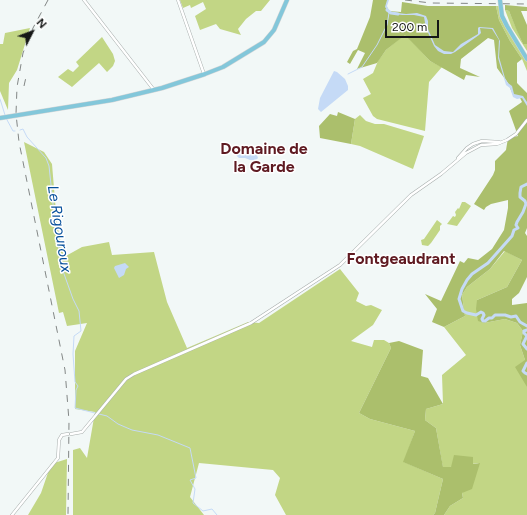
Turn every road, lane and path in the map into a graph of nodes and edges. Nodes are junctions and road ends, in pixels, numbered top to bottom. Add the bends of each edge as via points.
1 (84, 0) edge
2 (178, 0) edge
3 (287, 0) edge
4 (500, 0) edge
5 (527, 55) edge
6 (527, 59) edge
7 (205, 74) junction
8 (154, 90) junction
9 (0, 118) edge
10 (527, 120) edge
11 (12, 515) edge

1 - 8 street
2 - 7 street
3 - 7 main road via 272,34 264,42 223,67
4 - 5 main road via 508,26
4 - 6 main road via 502,16
7 - 8 main road
8 - 9 main road via 112,100
10 - 11 street via 516,134 507,140 497,144 481,145 455,162 411,195 340,264 251,323 126,379 82,432 62,435 59,440 58,458

